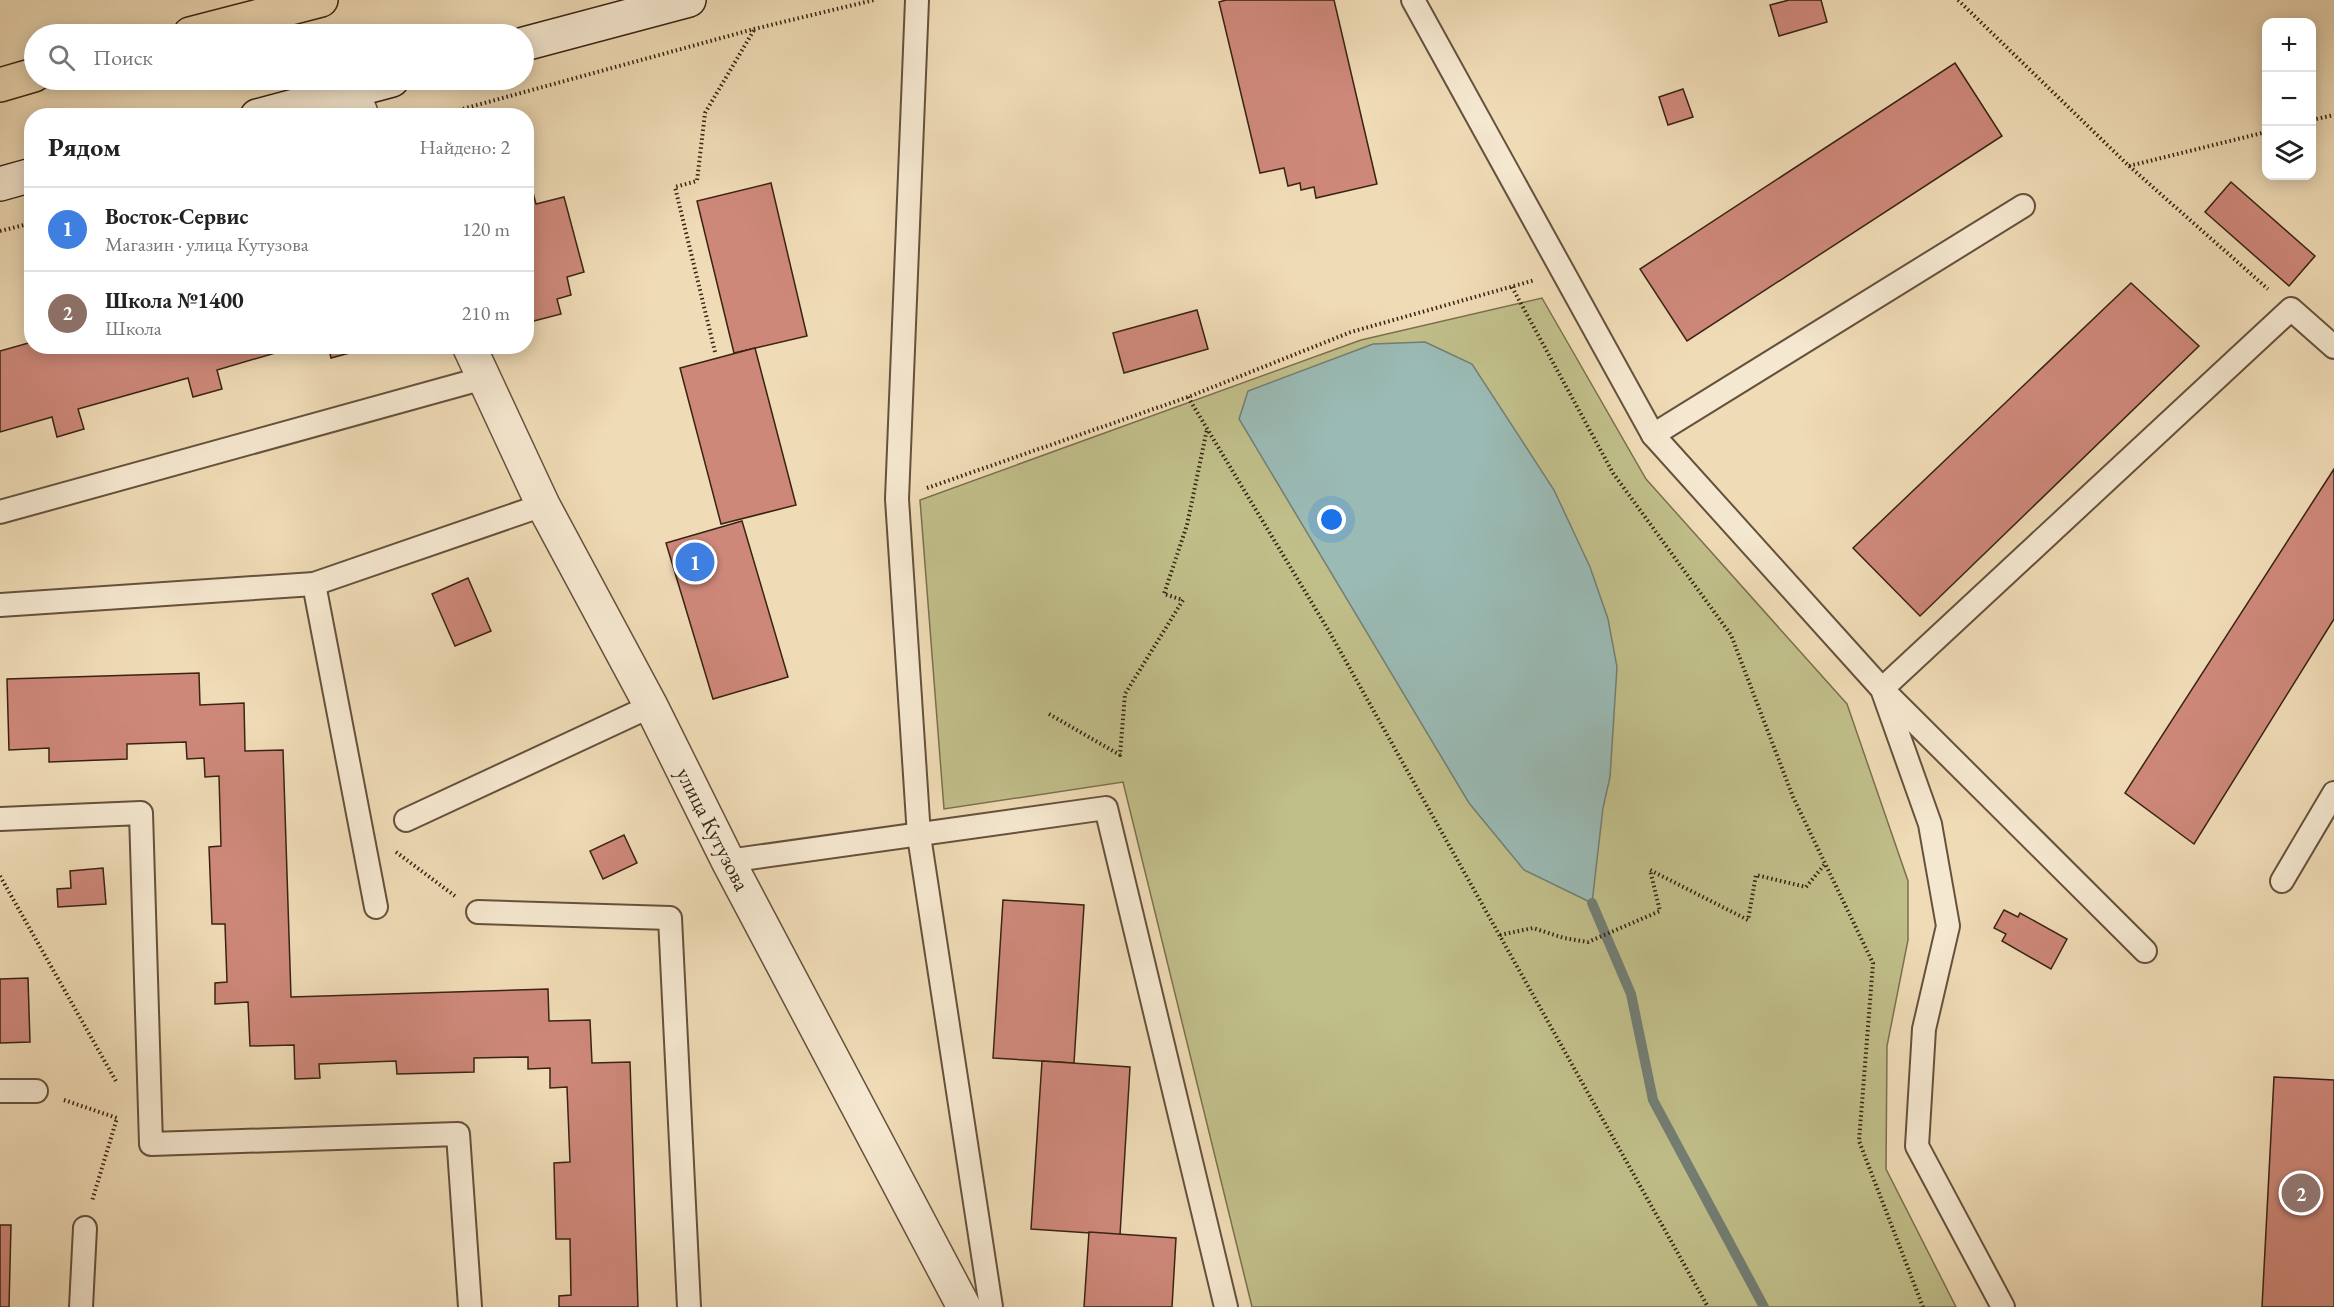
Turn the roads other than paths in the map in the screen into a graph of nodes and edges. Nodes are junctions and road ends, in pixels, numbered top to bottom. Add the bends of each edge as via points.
1 (321, 0) edge
2 (689, 0) edge
3 (916, 0) edge
4 (1413, 0) edge
5 (229, 24) edge
6 (534, 41) edge
7 (24, 78) edge
8 (0, 85) edge
9 (377, 90) edge
10 (357, 103) edge
11 (319, 108) edge
12 (24, 178) edge
13 (0, 184) edge
14 (2023, 206) dead end
15 (2334, 347) edge
16 (473, 354) edge
17 (484, 378) junction
18 (1653, 435) junction
19 (543, 505) junction
20 (0, 512) edge
21 (314, 584) junction
22 (0, 605) edge
23 (1882, 688) junction
24 (651, 706) junction
25 (2334, 793) edge
26 (0, 819) edge
27 (406, 820) dead end
28 (919, 836) junction
29 (728, 861) junction
30 (2282, 881) dead end
31 (376, 907) dead end
32 (478, 912) road end
33 (2145, 951) dead end
34 (0, 1091) edge
35 (36, 1091) road end
36 (85, 1228) road end
37 (81, 1307) edge
38 (470, 1307) edge
39 (688, 1307) edge
40 (964, 1307) edge
41 (991, 1307) edge
42 (1226, 1307) edge
43 (2003, 1307) edge

1 - 5 main road
2 - 6 street
3 - 28 lane via 897,499
4 - 18 lane
7 - 8 main road
9 - 10 street
10 - 11 street
12 - 13 street
14 - 18 lane
15 - 23 lane via 2291,309
16 - 17 street, улица Кутузова
17 - 19 street, улица Кутузова
17 - 20 lane
18 - 23 lane
19 - 21 lane
19 - 24 street, улица Кутузова
21 - 22 lane
21 - 31 lane
23 - 33 lane
23 - 43 lane via 1930,824 1948,926 1924,1029 1917,1146
24 - 27 lane
24 - 29 street, улица Кутузова
25 - 30 lane
26 - 38 lane via 141,813 151,1144 458,1134
28 - 29 lane
28 - 41 lane
28 - 42 lane via 1106,808
29 - 40 street, улица Кутузова
32 - 39 lane via 670,918
34 - 35 lane
36 - 37 lane

